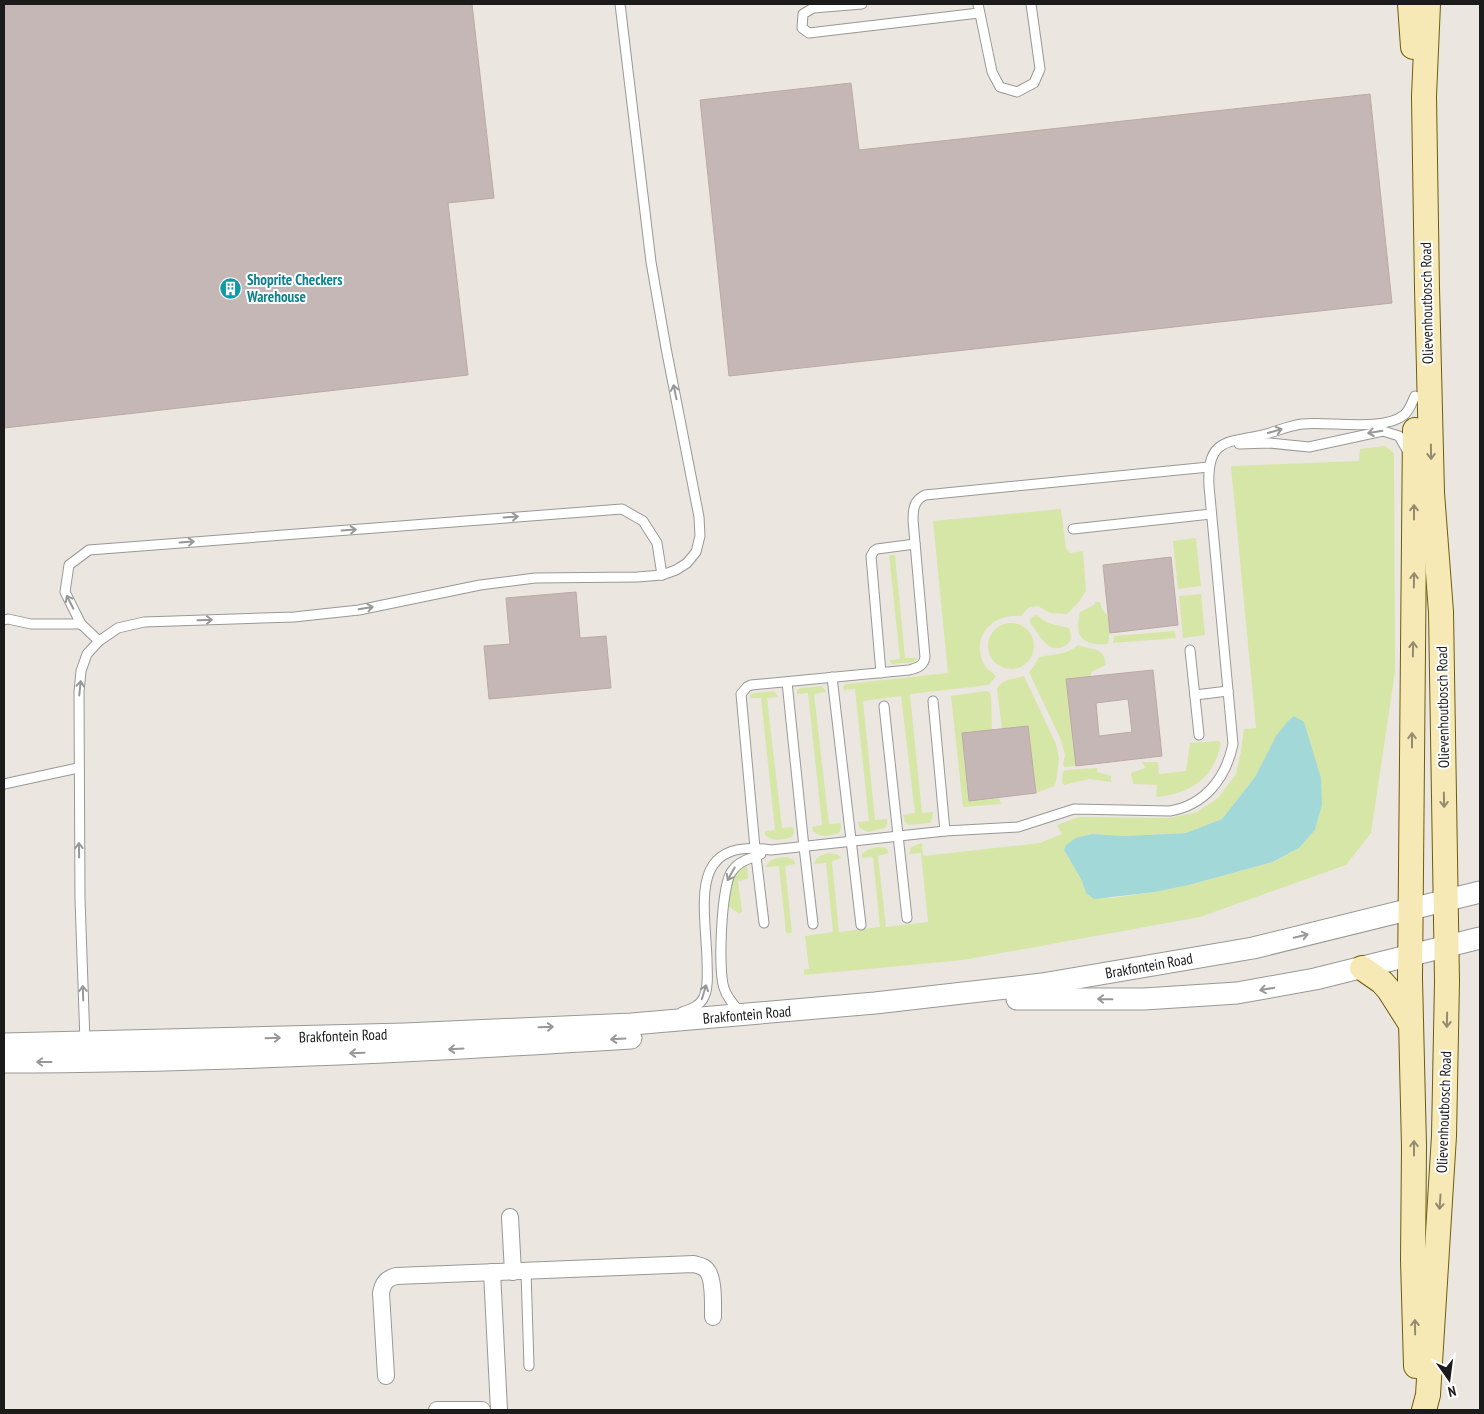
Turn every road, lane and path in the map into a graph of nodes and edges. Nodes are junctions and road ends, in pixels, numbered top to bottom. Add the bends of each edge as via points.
1 (620, 4) edge
2 (862, 4) edge
3 (1031, 4) edge
4 (1410, 4) edge
5 (1428, 4) edge
6 (979, 8) edge
7 (1415, 396) junction
8 (1215, 452) junction
9 (1208, 467) junction
10 (1415, 473) junction
11 (1211, 514) junction
12 (1073, 529) dead end
13 (916, 544) junction
14 (662, 575) junction
15 (4, 620) edge
16 (81, 624) junction
17 (99, 641) junction
18 (1190, 650) dead end
19 (881, 672) junction
20 (832, 677) junction
21 (787, 682) junction
22 (1228, 691) junction
23 (1195, 695) junction
24 (933, 701) dead end
25 (884, 706) dead end
26 (1199, 735) dead end
27 (78, 768) junction
28 (4, 784) edge
29 (945, 831) junction
30 (899, 836) junction
31 (852, 841) junction
32 (804, 848) junction
33 (756, 852) junction
34 (1480, 892) edge
35 (1446, 901) junction
36 (1411, 910) junction
37 (907, 918) dead end
38 (764, 923) dead end
39 (813, 924) dead end
40 (861, 925) dead end
41 (1480, 938) edge
42 (1447, 946) junction
43 (1410, 956) junction
44 (1362, 968) junction
45 (744, 1015) junction
46 (632, 1024) junction
47 (1411, 1024) junction
48 (85, 1042) junction
49 (4, 1044) edge
50 (252, 1057) junction
51 (4, 1062) edge
52 (510, 1217) dead end
53 (520, 1271) junction
54 (492, 1272) junction
55 (713, 1317) dead end
56 (530, 1366) dead end
57 (386, 1376) dead end
58 (437, 1410) edge
59 (482, 1410) edge
60 (499, 1410) edge
61 (1420, 1410) edge
62 (1424, 1410) edge

14 -> 1 lane via 682,566 696,552 700,536 699,517 651,262
2 - 6 lane via 813,8 804,14 802,28 809,33
3 - 6 lane via 1040,69 1034,83 1017,92 1000,87 992,72
4 - 7 main road, Olievenhoutbosch Road via 1415,114
5 -> 35 main road, Olievenhoutbosch Road via 1424,96 1427,278 1432,493 1441,612
8 -> 7 lane via 1228,441 1297,425 1394,420 1407,412
7 - 10 main road, Olievenhoutbosch Road
8 - 9 lane
10 -> 8 lane via 1399,436 1383,431 1309,447 1254,442 1236,444
9 - 11 lane
9 - 13 lane via 925,495 914,506
36 -> 10 main road, Olievenhoutbosch Road
11 - 12 lane
11 - 22 lane
13 - 19 lane via 925,661 916,669
13 - 19 lane via 877,549 871,556
16 -> 14 lane via 65,592 68,565 89,550 622,509 643,521 657,543
17 -> 14 lane via 118,628 144,622 294,617 359,610 480,585 535,578
15 - 16 lane via 31,624
16 - 17 lane
27 -> 17 lane via 82,671 87,654
18 - 23 lane
19 - 20 lane
20 - 21 lane
20 - 31 lane
21 - 32 lane
21 - 33 lane via 751,685 741,694
22 - 23 lane
22 - 29 lane via 1233,738 1229,758 1216,786 1192,804 1159,812 1074,809 1018,827
23 - 26 lane
24 - 29 lane
25 - 30 lane
27 - 28 lane
48 -> 27 lane
29 - 30 lane
30 - 31 lane
30 - 37 lane
31 - 32 lane
31 - 40 lane
32 - 33 lane
32 - 39 lane
33 - 38 lane
33 -> 45 lane via 735,867 725,889 722,978 727,995
46 -> 33 lane via 656,1015 692,1008 703,998 708,974 707,874 715,860 733,850
34 - 35 street, Brakfontein Road
35 - 36 street, Brakfontein Road
35 - 42 main road, Olievenhoutbosch Road
36 - 43 main road, Olievenhoutbosch Road
45 -> 36 street, Brakfontein Road via 1062,980 1253,948
41 - 42 street, Brakfontein Road
42 - 43 street, Brakfontein Road
42 -> 62 main road, Olievenhoutbosch Road via 1447,1078 1428,1395
43 - 44 street, Brakfontein Road
43 - 47 main road, Olievenhoutbosch Road
44 - 47 main road via 1389,990
44 -> 50 street, Brakfontein Road via 1267,989 1203,997 987,1000 746,1029 634,1038 406,1052
45 - 46 street, Brakfontein Road
48 -> 46 street, Brakfontein Road via 405,1034
61 -> 47 main road, Olievenhoutbosch Road via 1414,1307
48 - 49 street, Brakfontein Road
48 - 50 street via 100,1051 239,1048 248,1051
50 -> 51 street, Brakfontein Road
52 - 53 street
53 - 54 street
53 - 55 street via 694,1264 702,1266 711,1280
53 - 56 lane
54 - 57 street via 388,1279 381,1294
54 - 60 street
58 - 59 street

